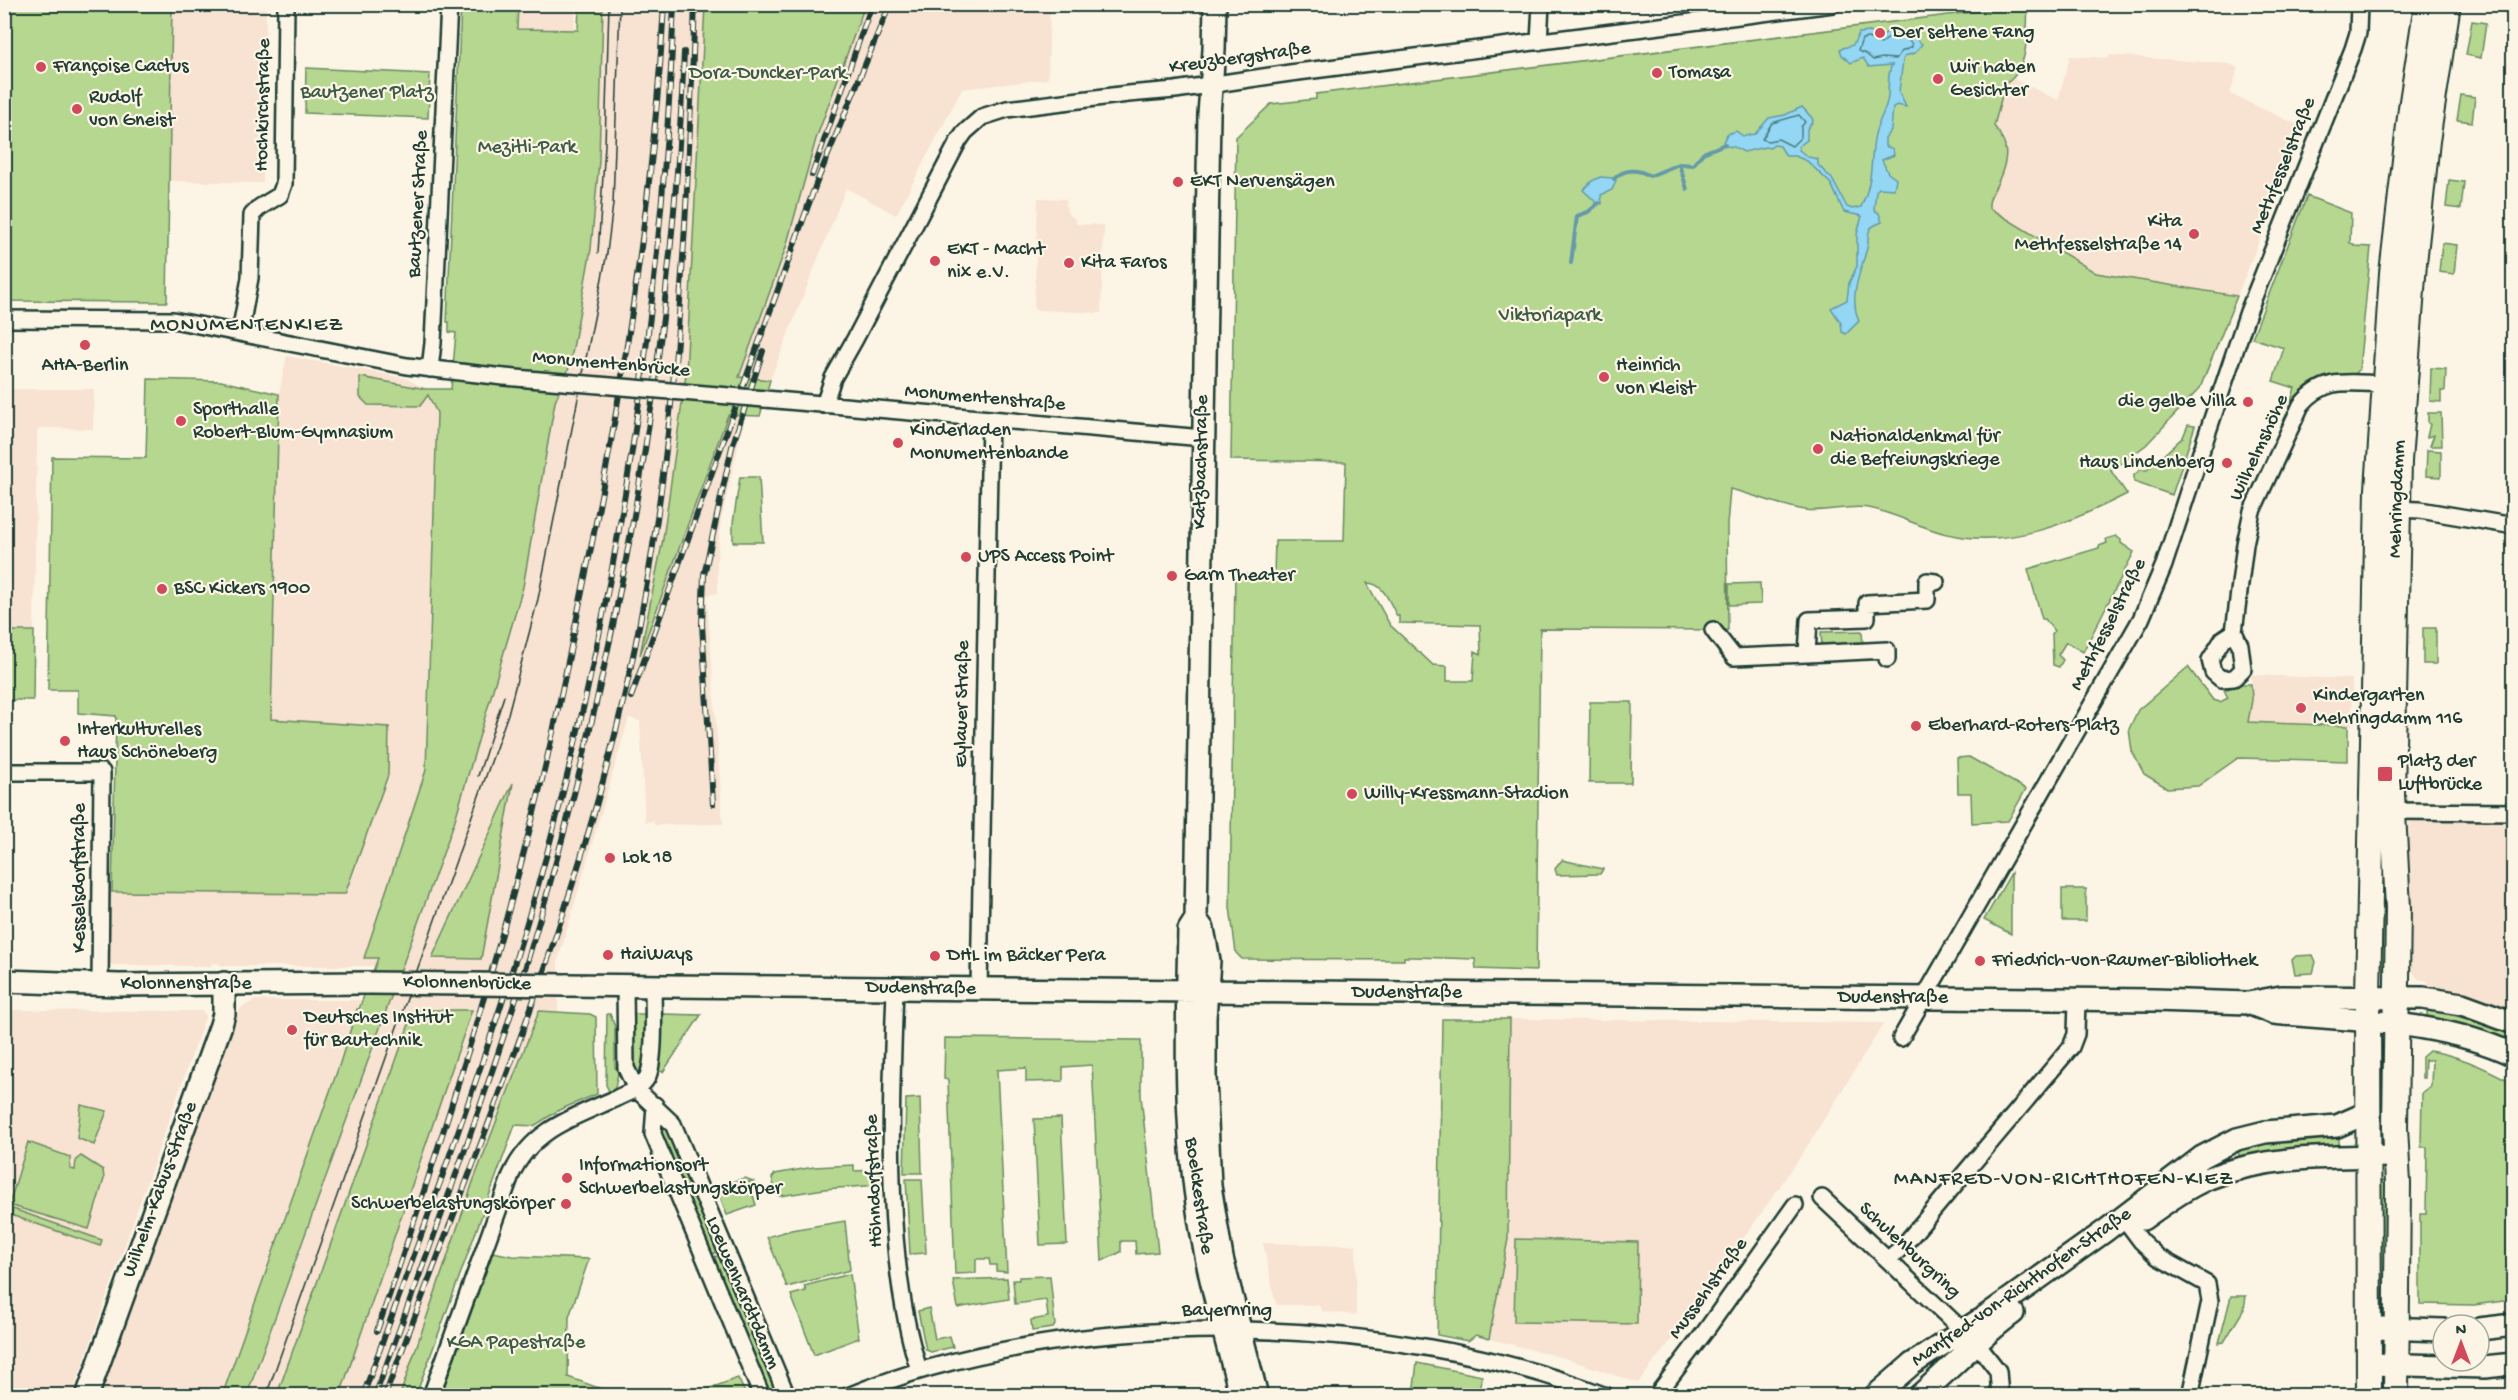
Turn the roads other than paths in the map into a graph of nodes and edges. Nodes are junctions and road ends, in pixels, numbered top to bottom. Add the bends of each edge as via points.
1 (286, 4) edge
2 (449, 4) edge
3 (1215, 4) edge
4 (1541, 4) edge
5 (1833, 4) edge
6 (2359, 4) edge
7 (2427, 4) edge
8 (2448, 4) edge
9 (1539, 42) junction
10 (1211, 84) junction
11 (4, 319) edge
12 (240, 333) junction
13 (430, 369) junction
14 (2383, 384) junction
15 (765, 399) joint
16 (824, 405) junction
17 (990, 420) junction
18 (1203, 438) junction
19 (2387, 509) junction
20 (2514, 526) edge
21 (1936, 582) dead end
22 (1713, 630) dead end
23 (2234, 632) dead end
24 (1807, 654) junction
25 (1887, 659) dead end
26 (4, 772) edge
27 (2383, 811) junction
28 (2514, 812) edge
29 (4, 981) edge
30 (224, 983) junction
31 (368, 983) joint
32 (100, 984) junction
33 (566, 985) joint
34 (625, 986) junction
35 (653, 986) junction
36 (895, 989) junction
37 (979, 990) junction
38 (1197, 992) junction
39 (2368, 996) junction
40 (2397, 996) junction
41 (1924, 998) junction
42 (2077, 1000) junction
43 (2248, 1003) junction
44 (2368, 1022) junction
45 (2514, 1023) edge
46 (2396, 1025) junction
47 (1901, 1038) dead end
48 (2514, 1055) edge
49 (636, 1089) junction
50 (655, 1105) junction
51 (2369, 1112) junction
52 (2229, 1143) junction
53 (2370, 1156) junction
54 (2395, 1156) junction
55 (2236, 1169) junction
56 (1822, 1198) dead end
57 (1795, 1206) dead end
58 (2127, 1222) junction
59 (1888, 1260) junction
60 (2514, 1324) edge
61 (2491, 1327) edge
62 (2397, 1328) junction
63 (2431, 1329) edge
64 (1232, 1331) junction
65 (2370, 1332) junction
66 (1970, 1337) junction
67 (2369, 1364) junction
68 (2514, 1364) edge
69 (2397, 1365) junction
70 (920, 1370) junction
71 (87, 1395) edge
72 (431, 1395) edge
73 (762, 1395) edge
74 (787, 1395) edge
75 (848, 1395) edge
76 (1241, 1395) edge
77 (1257, 1395) edge
78 (1606, 1395) edge
79 (1656, 1395) edge
80 (1875, 1395) edge
81 (1919, 1395) edge
82 (2000, 1395) edge
83 (2190, 1395) edge
84 (2368, 1395) edge
85 (2396, 1395) edge

1 - 12 street, Hochkirchstraße via 284,184 280,195 252,214 250,278
2 - 13 street, Bautzener Straße
3 - 10 main road, Katzbachstraße
4 - 9 street
5 - 9 street, Kreuzbergstraße
6 - 41 street, Methfesselstraße via 2353,49 2248,312 2164,565 2141,619
7 - 14 main road, Mehringdamm via 2398,211
8 - 19 main road, Mehringdamm via 2427,141 2402,408
9 - 10 street, Kreuzbergstraße
10 - 16 street, Kreuzbergstraße via 1007,109 973,123 958,142 832,378
10 - 18 main road, Katzbachstraße
11 - 12 street via 173,320
12 - 13 street
13 - 15 street, Monumentenbrücke, bridge
14 - 19 main road, Mehringdamm
14 - 23 street, Wilhelmshöhe via 2325,385 2301,405 2252,511
15 - 16 street, Monumentenstraße
16 - 17 street, Monumentenstraße
17 - 18 street, Monumentenstraße
17 - 37 street, Eylauer Straße
18 - 38 main road, Katzbachstraße via 1196,920 1190,930
19 - 20 street via 2420,510
19 - 27 main road, Mehringdamm
21 - 24 street via 1927,581 1927,600 1867,603 1867,618 1809,620
22 - 24 street via 1734,657
24 - 25 street via 1887,650
26 - 32 street, Kesselsdorfstraße via 102,772
27 - 28 street
27 - 39 main road, Mehringdamm
27 - 40 main road, Mehringdamm via 2398,908
29 - 32 main road, Kolonnenstraße
30 - 31 main road, Kolonnenstraße
30 - 32 main road, Kolonnenstraße
30 - 71 main road, Wilhelm-Kabus-Straße via 221,1025
31 - 33 main road, Kolonnenbrücke, bridge
33 - 34 main road, Dudenstraße
34 - 35 main road, Dudenstraße
34 - 49 street, Loewenhardtdamm via 626,1068
35 - 36 main road, Dudenstraße
35 - 49 street via 650,1069 646,1080
36 - 37 main road, Dudenstraße
36 - 70 street, Höhndorfstraße via 895,1220 906,1311
37 - 38 main road, Dudenstraße
38 - 41 main road, Dudenstraße
38 - 64 main road, Boelckestraße via 1197,1110
39 - 40 main road
39 - 43 main road, Dudenstraße via 2281,997
39 - 44 main road, Mehringdamm
40 - 45 main road via 2462,1004
40 - 46 main road, Mehringdamm
41 - 42 main road, Dudenstraße
41 - 47 street
42 - 43 main road, Dudenstraße
42 - 59 street via 2072,1047
43 - 44 main road, Dudenstraße via 2274,1013
44 - 46 main road
44 - 51 main road, Mehringdamm
46 - 48 main road via 2440,1030
46 - 54 main road, Mehringdamm
49 - 50 street, Loewenhardtdamm
49 - 72 street via 555,1125 520,1158
50 - 73 street, Loewenhardtdamm via 653,1134
50 - 74 street, Loewenhardtdamm via 674,1124
51 - 52 main road, Manfred-von-Richthofen-Straße via 2337,1126 2265,1132
51 - 53 main road, Mehringdamm
52 - 55 main road
52 - 58 main road, Manfred-von-Richthofen-Straße via 2202,1157
53 - 54 main road, Manfred-von-Richthofen-Straße
53 - 55 main road, Manfred-von-Richthofen-Straße via 2298,1158
53 - 65 main road, Mehringdamm
54 - 62 main road, Mehringdamm
55 - 58 main road, Manfred-von-Richthofen-Straße via 2208,1179
56 - 59 street, Schulenburgring
57 - 79 street, Mussehlstraße
58 - 66 main road, Manfred-von-Richthofen-Straße via 1993,1327
58 - 83 street via 2158,1257 2200,1279 2209,1289 2210,1301
59 - 66 street, Schulenburgring
60 - 61 main road
62 - 63 main road
62 - 65 main road
62 - 69 main road, Mehringdamm
64 - 70 street, Bayernring via 1138,1333 1067,1340
64 - 76 main road, Boelckestraße
64 - 77 main road, Boelckestraße
64 - 78 street, Bayernring via 1325,1335 1408,1345 1501,1364
65 - 67 main road, Mehringdamm
66 - 80 main road, Manfred-von-Richthofen-Straße via 1912,1364
66 - 81 main road, Manfred-von-Richthofen-Straße
66 - 82 street, Schulenburgring via 1998,1371
67 - 69 main road
67 - 84 main road, Mehringdamm
68 - 69 main road
69 - 85 main road, Mehringdamm
70 - 75 street, Bayernring

